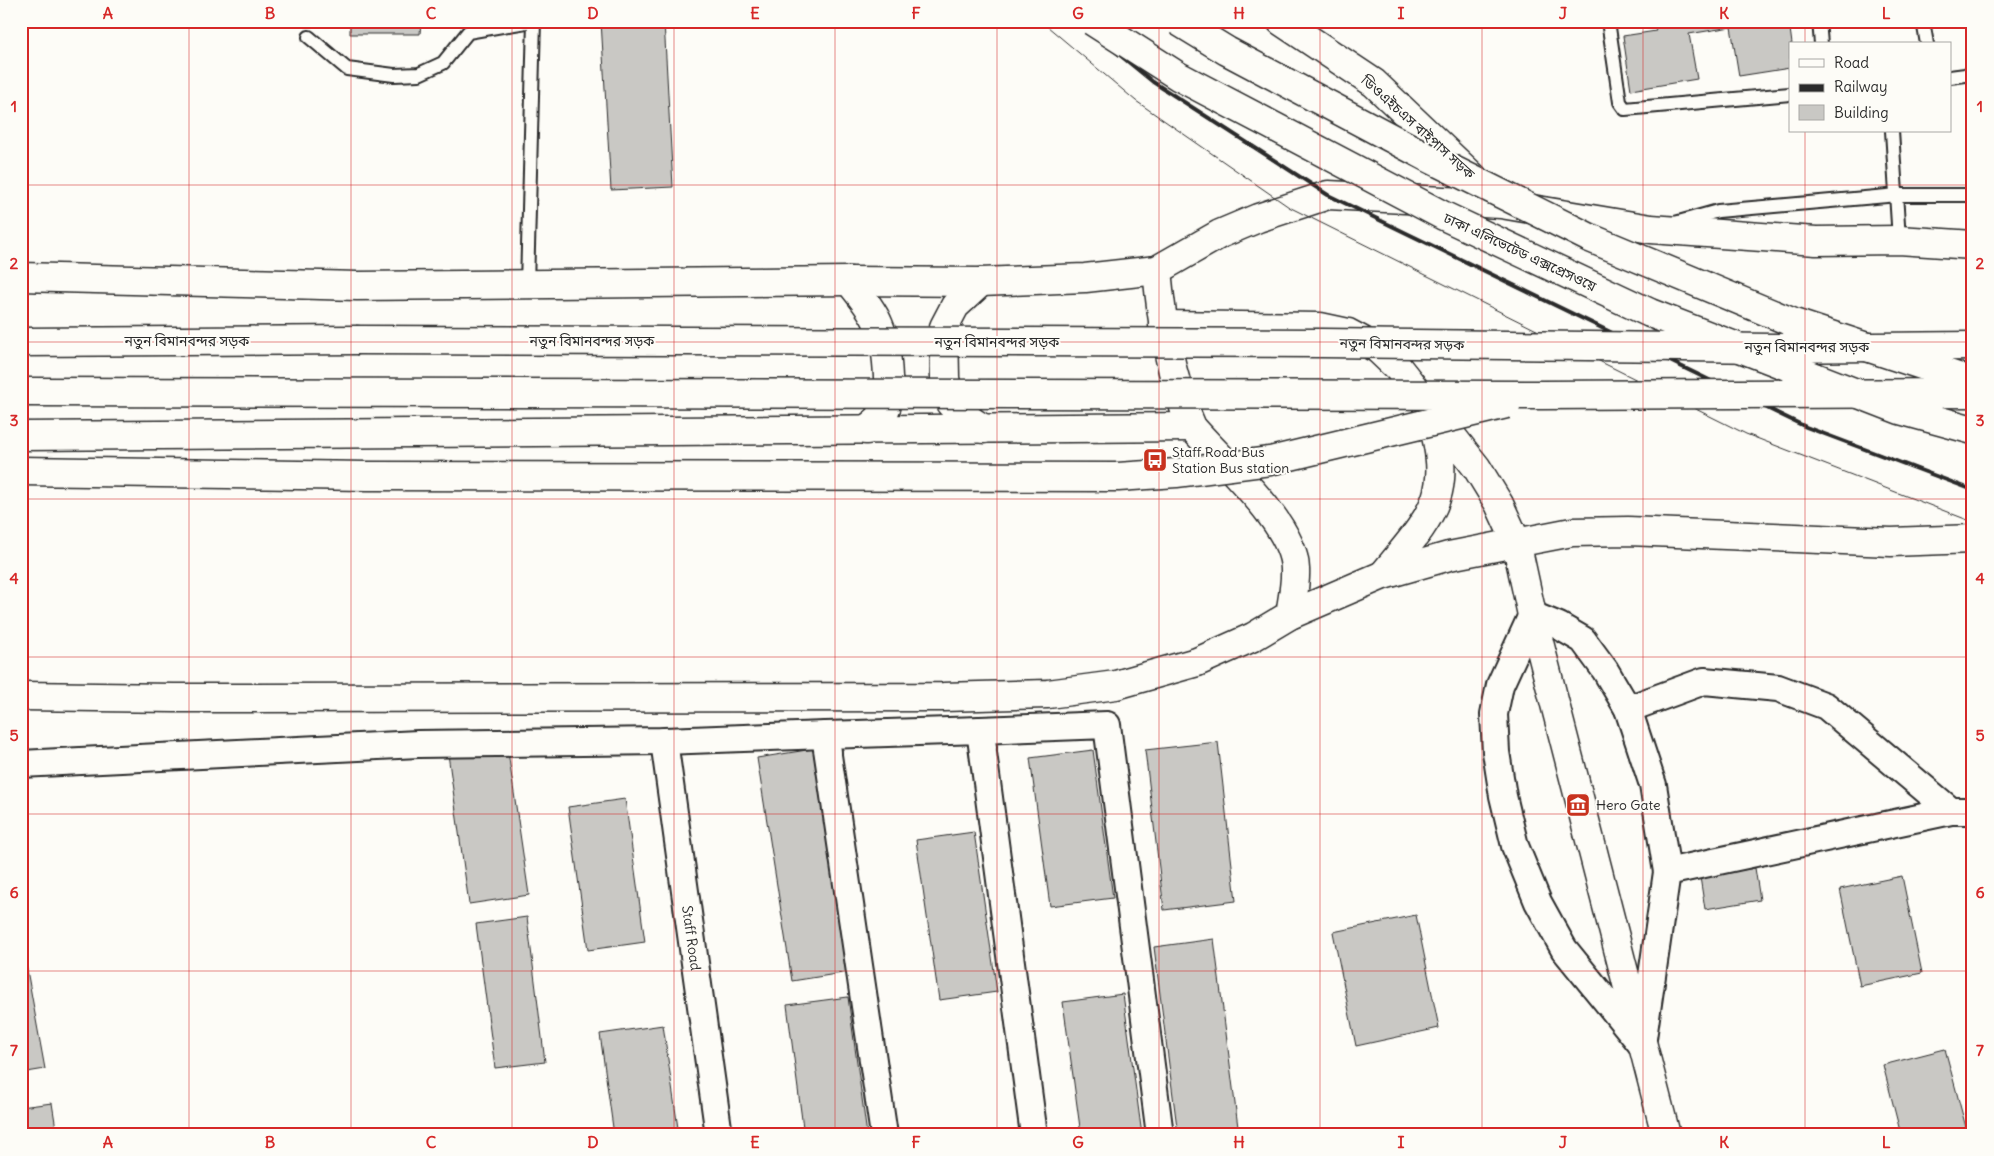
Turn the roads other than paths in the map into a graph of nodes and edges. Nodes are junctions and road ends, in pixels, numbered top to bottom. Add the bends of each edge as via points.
1 (533, 21) edge
2 (1092, 21) edge
3 (1178, 21) edge
4 (1281, 21) edge
5 (1608, 21) edge
6 (1818, 21) edge
7 (1923, 21) edge
8 (309, 37) dead end
9 (1821, 42) edge
10 (1927, 42) edge
11 (1973, 74) edge
12 (1952, 77) edge
13 (1789, 94) edge
14 (1892, 132) edge
15 (1898, 195) junction
16 (1973, 195) edge
17 (1501, 204) junction
18 (1651, 229) junction
19 (1899, 240) junction
20 (1973, 245) edge
21 (1157, 270) junction
22 (21, 277) edge
23 (849, 280) junction
24 (980, 282) junction
25 (527, 285) junction
26 (1163, 325) junction
27 (21, 342) edge
28 (1973, 346) edge
29 (1973, 382) edge
30 (21, 392) edge
31 (1973, 393) edge
32 (1542, 395) junction
33 (1428, 406) junction
34 (1192, 427) junction
35 (984, 429) junction
36 (866, 430) junction
37 (1973, 430) edge
38 (21, 436) edge
39 (21, 471) edge
40 (1973, 540) edge
41 (1516, 541) junction
42 (1383, 575) junction
43 (1290, 615) junction
44 (1532, 615) junction
45 (21, 696) edge
46 (1628, 709) junction
47 (664, 742) junction
48 (21, 764) edge
49 (1962, 811) edge
50 (1667, 872) junction
51 (1642, 1045) junction
52 (719, 1135) edge
53 (884, 1135) edge
54 (1034, 1135) edge
55 (1160, 1135) edge
56 (1666, 1135) edge

1 - 8 lane via 468,32 442,63 419,74 347,69
1 - 25 lane
2 - 37 main road, ঢাকা এলিভেটেড এক্সপ্রেসওয়ে, bridge via 1178,76 1444,216 1650,313 1900,410
3 - 29 main road, bridge via 1227,51 1427,157 1590,238 1794,323
4 - 17 main road, ডিওএইচএস বাইপাস সড়ক via 1374,83
5 - 13 lane via 1620,102 1626,109
6 - 9 lane
7 - 10 lane
11 - 12 lane
14 - 15 lane
15 - 16 lane
15 - 18 lane via 1718,211
15 - 19 lane
17 - 18 main road
17 - 21 main road via 1328,195 1220,234
18 - 19 main road via 1816,241
19 - 20 main road
21 - 24 main road via 1085,278
21 - 26 main road
22 - 25 main road via 357,286
23 - 24 main road
23 - 25 main road
23 - 36 main road via 872,309 887,351 889,394 883,415
24 - 35 main road via 954,306 944,327 945,378 950,403
26 - 33 main road via 1320,326 1348,333 1378,350 1399,369
26 - 34 main road via 1173,374
27 - 28 main road, নতুন বিমানবন্দর সড়ক, bridge via 356,340 1764,348
30 - 32 main road, bridge
31 - 32 main road, bridge
32 - 39 main road, bridge via 1270,461 1176,474 1118,477 367,476
33 - 41 main road via 1477,468
33 - 42 main road via 1440,446 1442,472 1436,502 1420,529
34 - 35 main road
34 - 43 main road via 1272,515 1289,545 1295,568
35 - 36 main road
36 - 38 main road
40 - 41 main road via 1891,542 1628,531 1572,532
41 - 42 main road
41 - 44 main road
42 - 43 main road
43 - 45 main road via 1197,662 1116,685 1048,694 943,697
44 - 46 street via 1583,640
44 - 51 main road
44 - 51 street via 1500,685 1494,714 1497,761 1513,838 1538,902 1564,949
46 - 49 street via 1704,681 1778,688 1826,706
46 - 50 street via 1653,785
47 - 48 street via 418,744
47 - 52 street, Staff Road
47 - 53 street via 825,735
49 - 50 street
50 - 51 street
51 - 56 main road
53 - 54 street via 826,735 980,730
54 - 55 street via 980,730 1107,725

